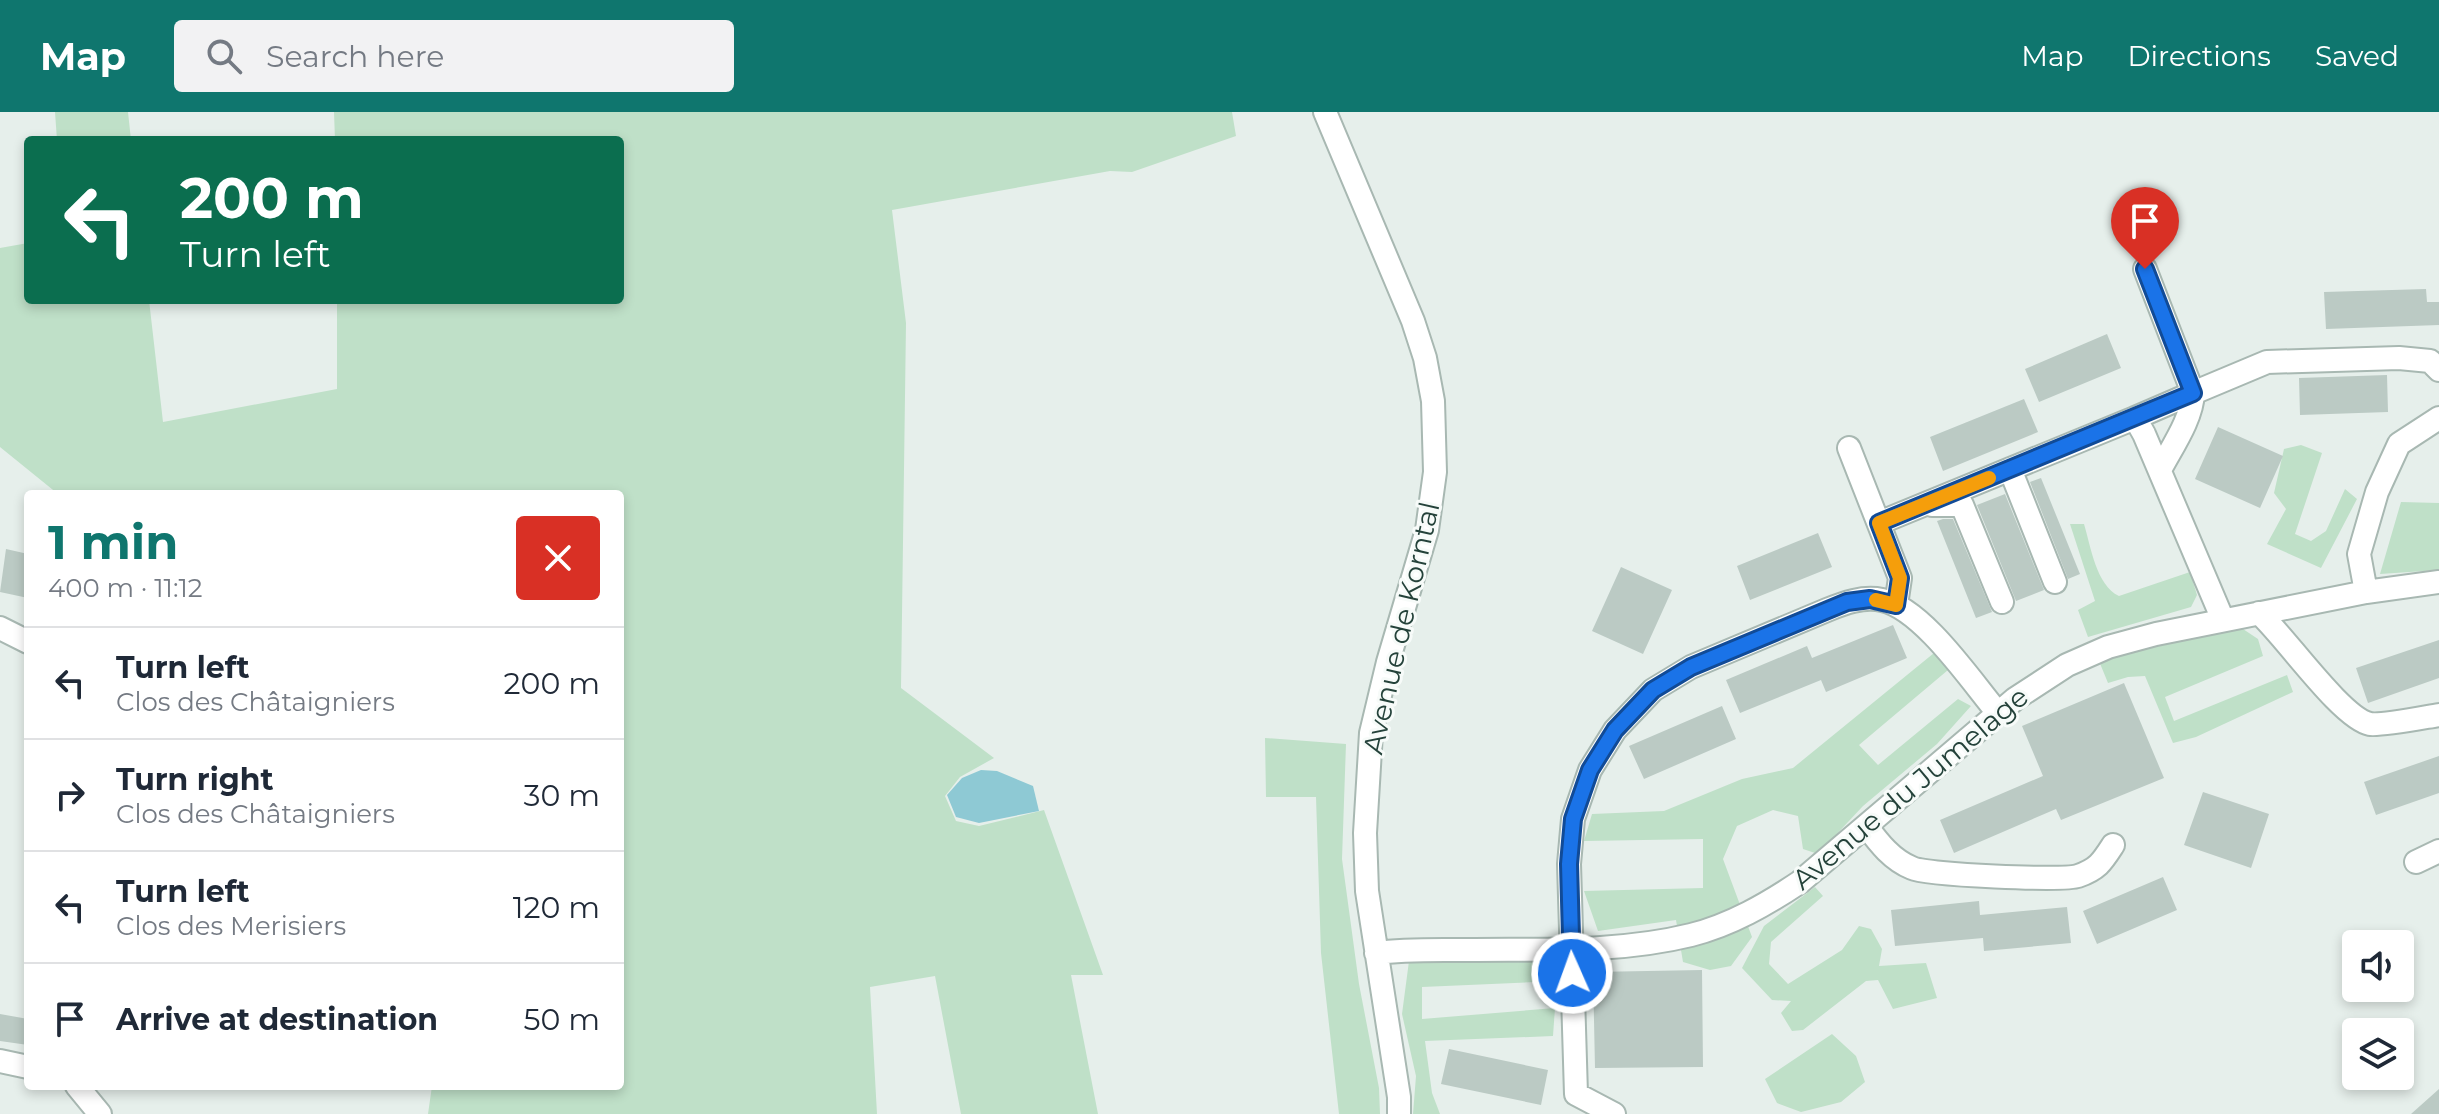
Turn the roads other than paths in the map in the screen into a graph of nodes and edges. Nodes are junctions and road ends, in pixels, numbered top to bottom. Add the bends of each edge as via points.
1 (1325, 112) edge
2 (2145, 269) dead end
3 (2439, 370) edge
4 (2193, 393) junction
5 (2135, 418) junction
6 (2439, 418) edge
7 (1849, 448) dead end
8 (2010, 469) junction
9 (2160, 470) junction
10 (1926, 511) junction
11 (1879, 523) junction
12 (2055, 582) dead end
13 (2439, 582) edge
14 (2366, 592) junction
15 (2002, 602) dead end
16 (1896, 605) junction
17 (2259, 613) junction
18 (2223, 620) junction
19 (0, 628) edge
20 (24, 640) edge
21 (1998, 713) junction
22 (2439, 715) edge
23 (1867, 827) junction
24 (2113, 845) dead end
25 (2439, 851) edge
26 (2416, 862) dead end
27 (1571, 949) junction
28 (1376, 953) junction
29 (0, 1061) edge
30 (24, 1066) edge
31 (80, 1090) edge
32 (100, 1114) edge
33 (1399, 1114) edge
34 (1614, 1114) edge

1 - 28 street, Avenue de Korntal via 1413,321 1433,401 1435,472 1427,530 1371,733 1365,833
2 - 4 street
3 - 4 street via 2430,361 2399,358 2267,362
4 - 5 street
4 - 9 street
5 - 8 street
5 - 9 street
6 - 14 street via 2399,444 2377,492 2359,554
7 - 11 street
8 - 10 street
8 - 12 street
9 - 18 street
10 - 11 street
10 - 15 street via 1962,505
11 - 16 street via 1900,578
13 - 14 street, Avenue du Jumelage
14 - 17 street, Avenue du Jumelage
16 - 21 street via 1919,620
16 - 27 street via 1870,599 1847,602 1691,667 1653,690 1615,730 1590,770 1573,819
17 - 18 street, Avenue du Jumelage
17 - 22 street via 2357,717 2371,724
18 - 21 street, Avenue du Jumelage via 2108,647 2067,665
19 - 20 street
21 - 23 street, Avenue du Jumelage
23 - 24 street via 1901,863 1937,873 2067,878 2099,867
23 - 27 street, Avenue du Jumelage via 1800,882 1729,922 1651,944
25 - 26 street
27 - 28 street, Avenue du Jumelage
27 - 34 street via 1576,1094
28 - 33 street, Avenue de Korntal
29 - 30 street
31 - 32 street

